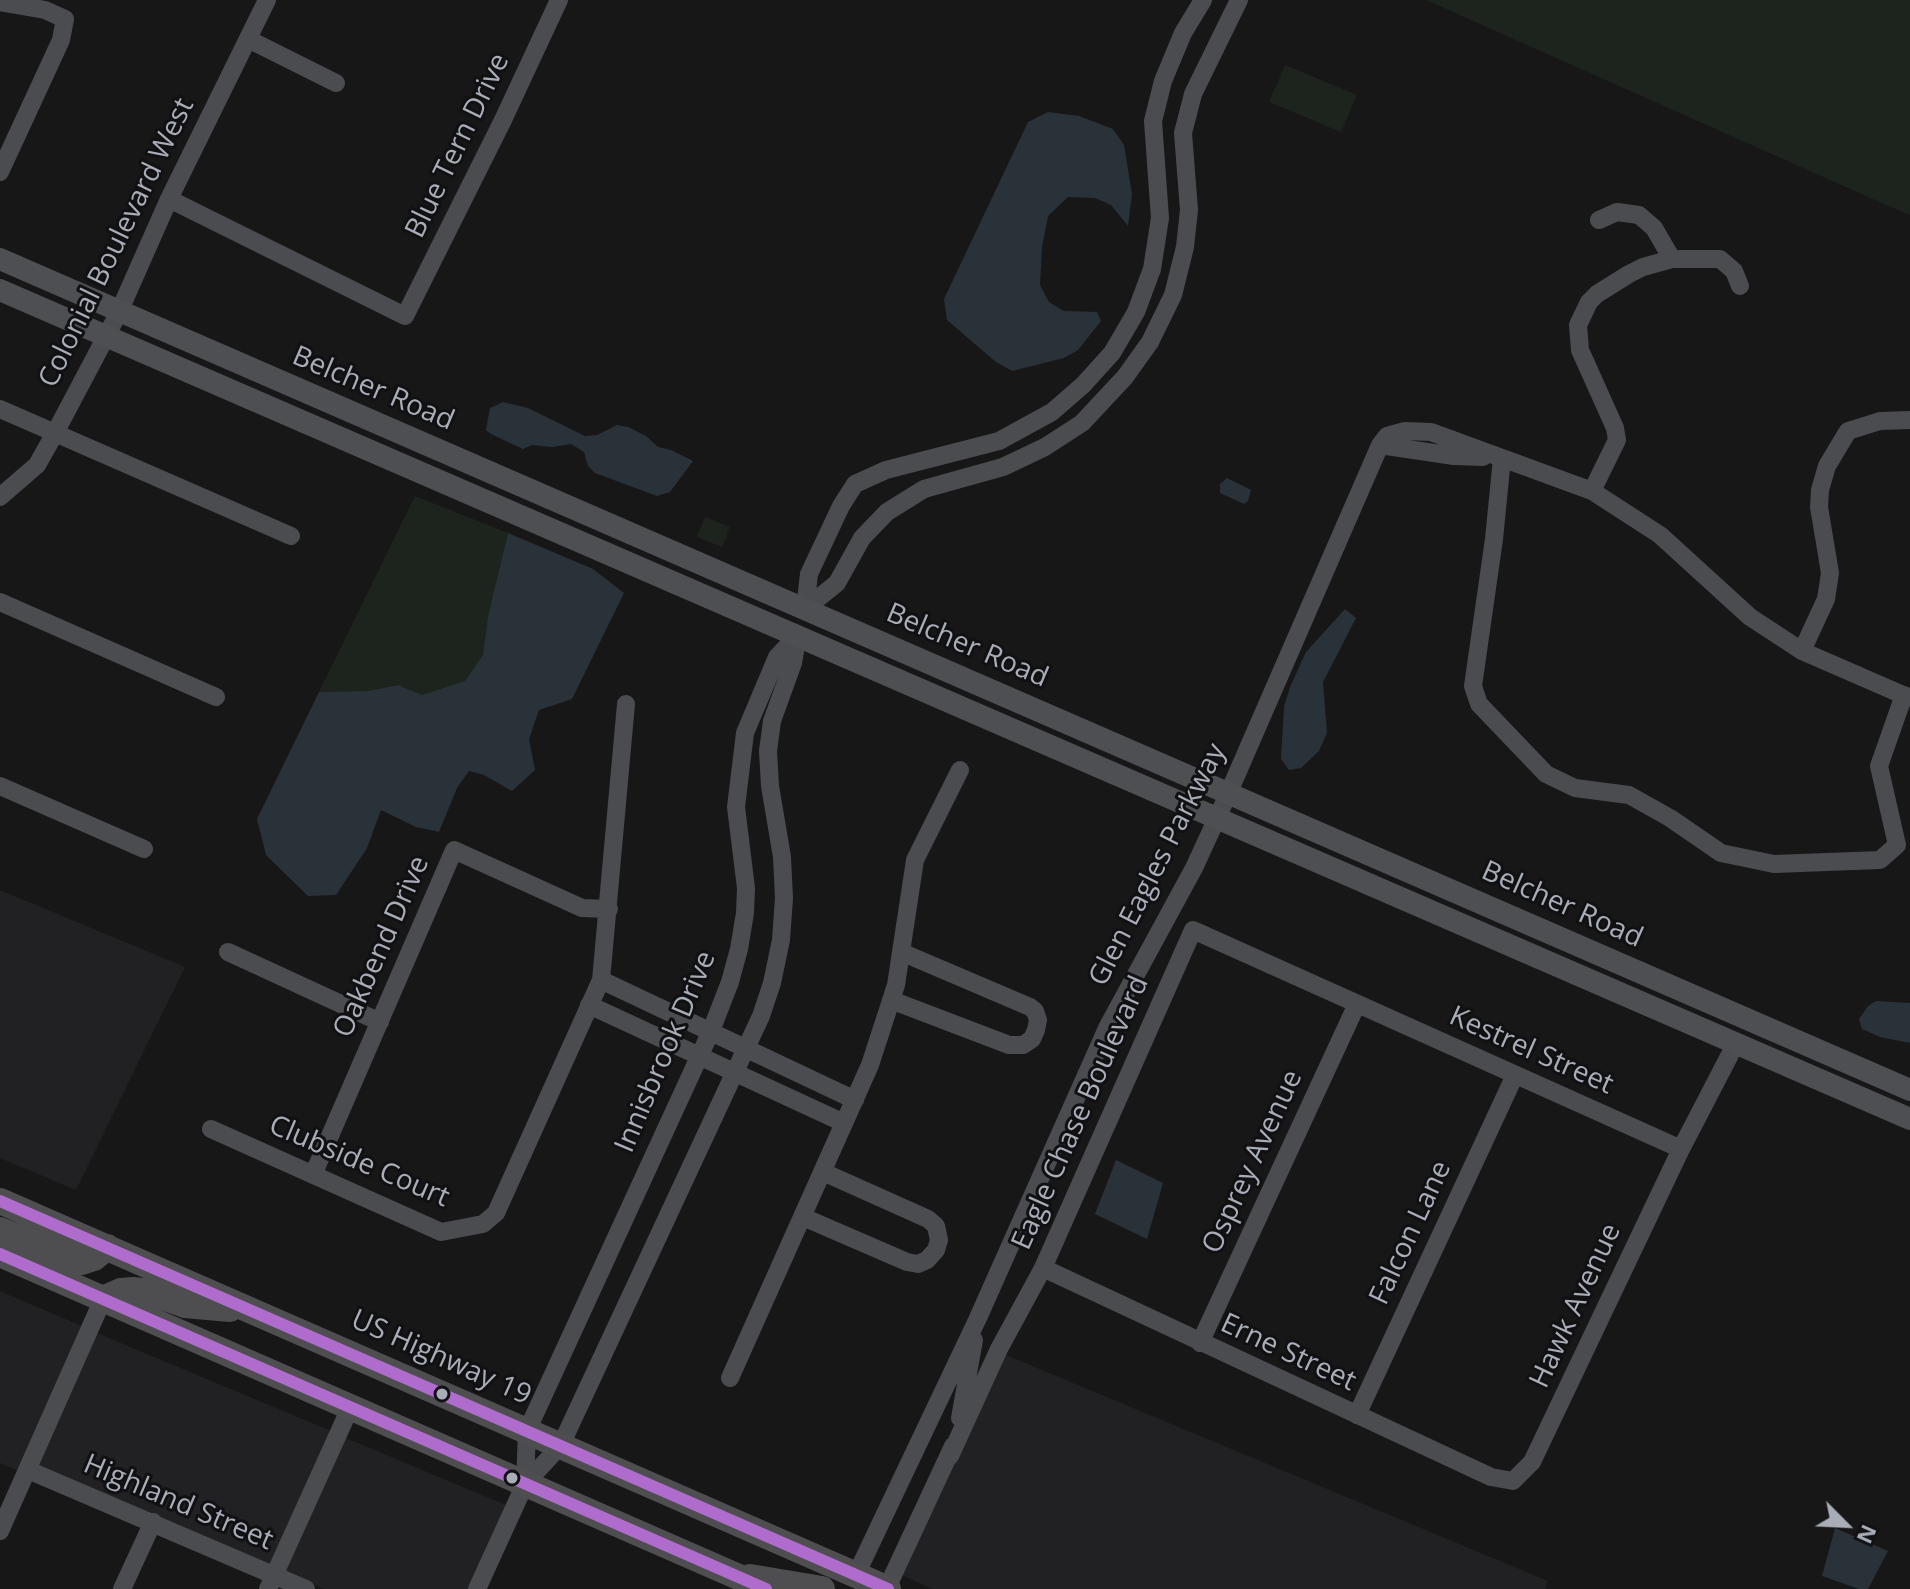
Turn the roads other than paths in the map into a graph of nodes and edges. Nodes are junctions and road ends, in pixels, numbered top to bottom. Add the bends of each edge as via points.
1 (267, 0) edge
2 (559, 0) edge
3 (1239, 0) edge
4 (0, 2) edge
5 (1201, 3) edge
6 (1229, 23) junction
7 (248, 39) junction
8 (1173, 56) junction
9 (1203, 72) junction
10 (336, 83) dead end
11 (4, 152) edge
12 (0, 172) edge
13 (169, 199) junction
14 (1599, 220) dead end
15 (0, 259) edge
16 (1672, 259) junction
17 (1740, 286) dead end
18 (0, 290) edge
19 (119, 312) junction
20 (106, 336) junction
21 (0, 409) edge
22 (1910, 420) edge
23 (55, 433) junction
24 (1502, 458) junction
25 (1592, 491) junction
26 (0, 497) edge
27 (291, 536) dead end
28 (693, 589) junction
29 (0, 602) edge
30 (805, 609) junction
31 (798, 635) junction
32 (1802, 651) junction
33 (910, 654) junction
34 (216, 697) dead end
35 (1907, 697) edge
36 (626, 704) dead end
37 (960, 770) dead end
38 (0, 786) edge
39 (1229, 792) junction
40 (1217, 817) junction
41 (144, 849) dead end
42 (609, 909) junction
43 (228, 952) dead end
44 (901, 952) junction
45 (601, 980) junction
46 (891, 1000) junction
47 (1357, 1004) junction
48 (589, 1005) junction
49 (380, 1022) junction
50 (711, 1031) junction
51 (1736, 1043) junction
52 (746, 1048) junction
53 (700, 1057) junction
54 (734, 1073) junction
55 (1515, 1075) junction
56 (811, 1079) junction
57 (1910, 1090) edge
58 (855, 1100) junction
59 (800, 1103) junction
60 (1910, 1119) edge
61 (844, 1123) junction
62 (211, 1129) dead end
63 (1681, 1149) junction
64 (823, 1172) junction
65 (313, 1175) junction
66 (0, 1201) edge
67 (803, 1217) junction
68 (0, 1230) edge
69 (107, 1247) junction
70 (0, 1254) edge
71 (1043, 1268) junction
72 (103, 1299) junction
73 (254, 1311) junction
74 (978, 1318) junction
75 (1200, 1343) junction
76 (999, 1349) junction
77 (730, 1378) dead end
78 (967, 1380) junction
79 (350, 1408) junction
80 (1357, 1415) junction
81 (527, 1431) junction
82 (920, 1437) junction
83 (561, 1445) junction
84 (950, 1456) junction
85 (28, 1470) junction
86 (1513, 1481) joint
87 (525, 1484) junction
88 (890, 1500) junction
89 (921, 1516) junction
90 (153, 1522) junction
91 (0, 1531) edge
92 (734, 1575) junction
93 (271, 1582) edge
94 (859, 1582) edge
95 (122, 1589) edge
96 (306, 1589) edge
97 (477, 1589) edge
98 (766, 1589) edge
99 (822, 1589) edge
100 (887, 1589) edge

1 - 7 street, Colonial Boulevard West
2 - 13 street, Blue Tern Drive via 405,316
3 - 6 street
4 - 11 street via 65,19 61,40
5 - 6 street
5 - 8 street
6 - 9 street
7 - 10 street
7 - 13 street, Colonial Boulevard West
8 - 9 street
8 - 30 street via 1153,121 1160,218 1152,269 1136,312 1112,353 1052,412 999,441 886,470 855,484 809,574
9 - 30 street via 1183,133 1189,210 1182,259 1167,307 1125,377 1082,423 1045,447 1003,467 924,489 887,512 862,538 837,583
11 - 12 street
13 - 19 street, Colonial Boulevard West
14 - 16 street via 1617,212 1639,215 1654,228
15 - 19 main road, Belcher Road
16 - 17 street via 1720,259 1734,271
16 - 25 street via 1629,274 1597,294 1583,312 1580,350 1617,440
18 - 20 main road, Belcher Road
19 - 20 street, Colonial Boulevard West
19 - 30 main road, Belcher Road
20 - 23 street, Colonial Boulevard West
20 - 28 main road, Belcher Road
21 - 23 street
22 - 32 street via 1880,421 1848,431 1827,466 1819,507 1830,573 1826,599
23 - 26 street, Colonial Boulevard West via 37,465
23 - 27 street
24 - 25 street
24 - 35 street via 1473,686 1479,704 1546,774 1575,788 1629,795 1721,853 1774,864 1880,860 1897,845 1879,766
24 - 39 street, Glen Eagles Parkway via 1454,456 1383,440
25 - 32 street via 1660,535 1750,617
28 - 30 main road via 721,593 775,616
28 - 31 main road, Belcher Road
29 - 34 street
30 - 33 main road, Belcher Road
31 - 33 main road via 824,634 880,655
31 - 40 main road, Belcher Road
31 - 50 street, Innisbrook Drive via 777,657 745,733 736,807 745,913 730,982
31 - 52 street via 768,751 782,857 781,940 772,983
32 - 35 street
33 - 39 main road, Belcher Road
36 - 42 street, Clubside Court
37 - 44 street via 915,860
38 - 41 street
39 - 40 street, Glen Eagles Parkway
39 - 57 main road, Belcher Road
40 - 51 main road, Belcher Road
40 - 74 street, Glen Eagles Parkway via 1108,1026
42 - 45 street, Clubside Court
42 - 49 street, Oakbend Drive via 582,908 454,850
43 - 49 street
44 - 46 street
44 - 46 street via 1030,1007 1038,1020 1036,1030 1023,1045 1009,1045
45 - 48 street, Clubside Court
45 - 50 street
46 - 58 street
47 - 55 street, Kestrel Street
47 - 71 street, Eagle Chase Boulevard via 1193,930
47 - 75 street, Osprey Avenue
48 - 53 street
48 - 65 street, Clubside Court via 496,1213 483,1224 441,1232
49 - 65 street, Oakbend Drive
50 - 52 street
50 - 53 street, Innisbrook Drive
51 - 60 main road, Belcher Road
51 - 63 street, Hawk Avenue
52 - 54 street
52 - 56 street
53 - 54 street
53 - 81 street, Innisbrook Drive
54 - 59 street
54 - 83 street
55 - 63 street, Kestrel Street
55 - 80 street, Falcon Lane
56 - 58 street
56 - 59 street
58 - 61 street
59 - 61 street
61 - 64 street
62 - 65 street, Clubside Court
63 - 86 street, Hawk Avenue via 1532,1462
64 - 67 street
64 - 67 street via 928,1219 936,1226 936,1250 918,1264 907,1262
66 - 69 highway, US Highway 19
67 - 77 street
68 - 69 highway via 82,1262
69 - 73 highway, US Highway 19
70 - 72 highway
71 - 75 street, Erne Street
71 - 76 street, Eagle Chase Boulevard
72 - 73 highway via 133,1290 185,1305
72 - 79 highway
72 - 85 street
73 - 81 highway, US Highway 19
74 - 78 street, Glen Eagles Parkway
74 - 82 street, Glen Eagles Parkway
75 - 80 street, Erne Street
76 - 78 street, Eagle Chase Boulevard
76 - 84 street, Eagle Chase Boulevard
78 - 82 street, Eagle Chase Boulevard
78 - 84 street, Glen Eagles Parkway
79 - 87 highway
79 - 93 street
80 - 86 street, Erne Street via 1491,1477
81 - 83 highway, US Highway 19
81 - 87 street, Innisbrook Drive
82 - 88 street, Glen Eagles Parkway
83 - 87 street
83 - 94 highway, US Highway 19
84 - 89 street, Glen Eagles Parkway
85 - 90 street, Highland Street
85 - 91 street
87 - 92 highway
87 - 97 street
88 - 89 street
88 - 94 street, Glen Eagles Parkway
89 - 100 street, Glen Eagles Parkway
90 - 93 street, Highland Street
90 - 95 street
92 - 98 highway
92 - 99 highway
93 - 96 street, Highland Street
94 - 100 highway, US Highway 19

